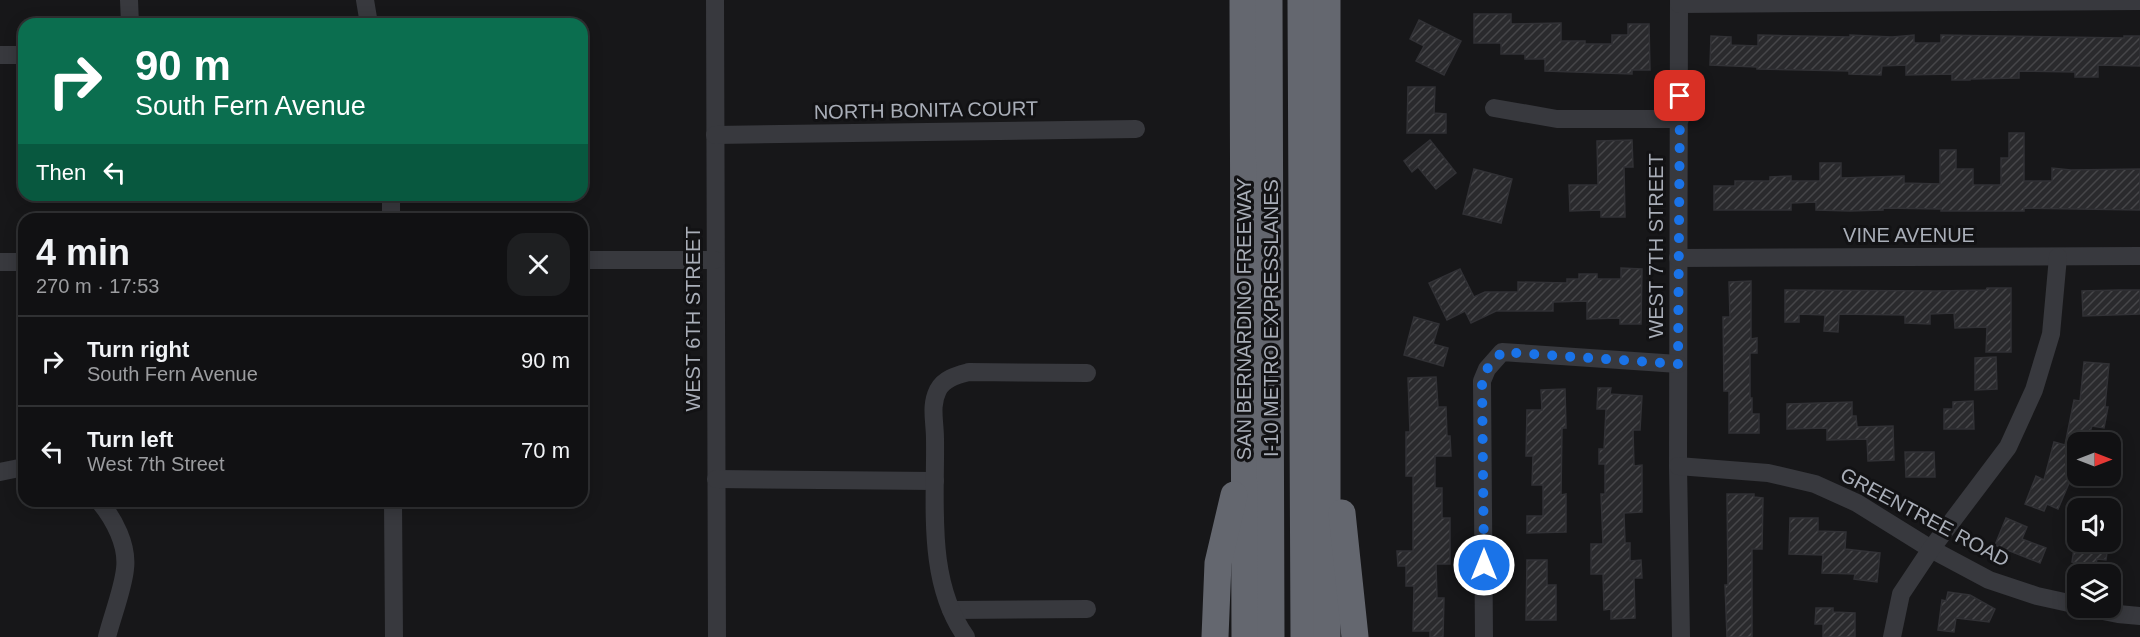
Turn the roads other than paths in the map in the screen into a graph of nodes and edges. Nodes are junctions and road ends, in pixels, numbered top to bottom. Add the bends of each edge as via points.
1 (129, 0) edge
2 (365, 0) edge
3 (715, 0) edge
4 (1243, 0) edge
5 (1269, 0) edge
6 (1301, 0) edge
7 (1327, 0) edge
8 (2140, 1) edge
9 (1679, 2) edge
10 (129, 18) edge
11 (368, 18) edge
12 (0, 55) edge
13 (18, 55) edge
14 (1494, 108) dead end
15 (1680, 119) junction
16 (1137, 129) dead end
17 (715, 135) junction
18 (2140, 256) edge
19 (2058, 257) junction
20 (1678, 258) junction
21 (588, 260) edge
22 (715, 260) junction
23 (0, 262) edge
24 (18, 262) edge
25 (1678, 364) junction
26 (1087, 373) dead end
27 (1326, 378) junction
28 (1245, 444) junction
29 (1678, 466) junction
30 (18, 468) edge
31 (0, 472) edge
32 (716, 479) junction
33 (935, 480) junction
34 (104, 507) edge
35 (393, 507) edge
36 (1930, 549) junction
37 (2067, 603) edge
38 (1087, 609) dead end
39 (951, 610) junction
40 (2121, 614) edge
41 (2140, 616) edge
42 (106, 637) edge
43 (394, 637) edge
44 (717, 637) edge
45 (966, 637) edge
46 (1215, 637) edge
47 (1245, 637) edge
48 (1271, 637) edge
49 (1304, 637) edge
50 (1327, 637) edge
51 (1355, 637) edge
52 (1484, 637) edge
53 (1681, 637) edge
54 (1892, 637) edge

1 - 10 street
2 - 11 street
3 - 17 street, WEST 6TH STREET
4 - 28 highway, SAN BERNARDINO FREEWAY
5 - 48 highway, I-10 METRO EXPRESSLANES
6 - 49 highway, I-10 METRO EXPRESSLANES
7 - 27 highway
8 - 9 street
9 - 15 street, WEST 7TH STREET
12 - 13 street
14 - 15 street via 1557,119
15 - 20 street, WEST 7TH STREET
16 - 17 street, NORTH BONITA COURT
17 - 22 street, WEST 6TH STREET
18 - 19 street, VINE AVENUE
19 - 20 street, VINE AVENUE
19 - 36 street via 2052,334 2034,390 2008,447
20 - 25 street, WEST 7TH STREET
21 - 22 street
22 - 32 street, WEST 6TH STREET
23 - 24 street
25 - 29 street, WEST 7TH STREET
25 - 52 street via 1502,352 1487,369 1482,381
26 - 33 street via 969,372 951,377 939,387 932,405
27 - 50 highway
27 - 51 highway
28 - 46 highway via 1218,564
28 - 47 highway, SAN BERNARDINO FREEWAY
29 - 36 street, GREENTREE ROAD via 1768,472 1815,484 1857,503
29 - 53 street, WEST 7TH STREET
30 - 31 street
32 - 33 street
32 - 44 street, WEST 6TH STREET
33 - 39 street via 940,574
34 - 42 street via 122,538 125,568
35 - 43 street
36 - 37 street, GREENTREE ROAD via 1989,580
36 - 54 street via 1901,594
38 - 39 street
39 - 45 street
40 - 41 street

